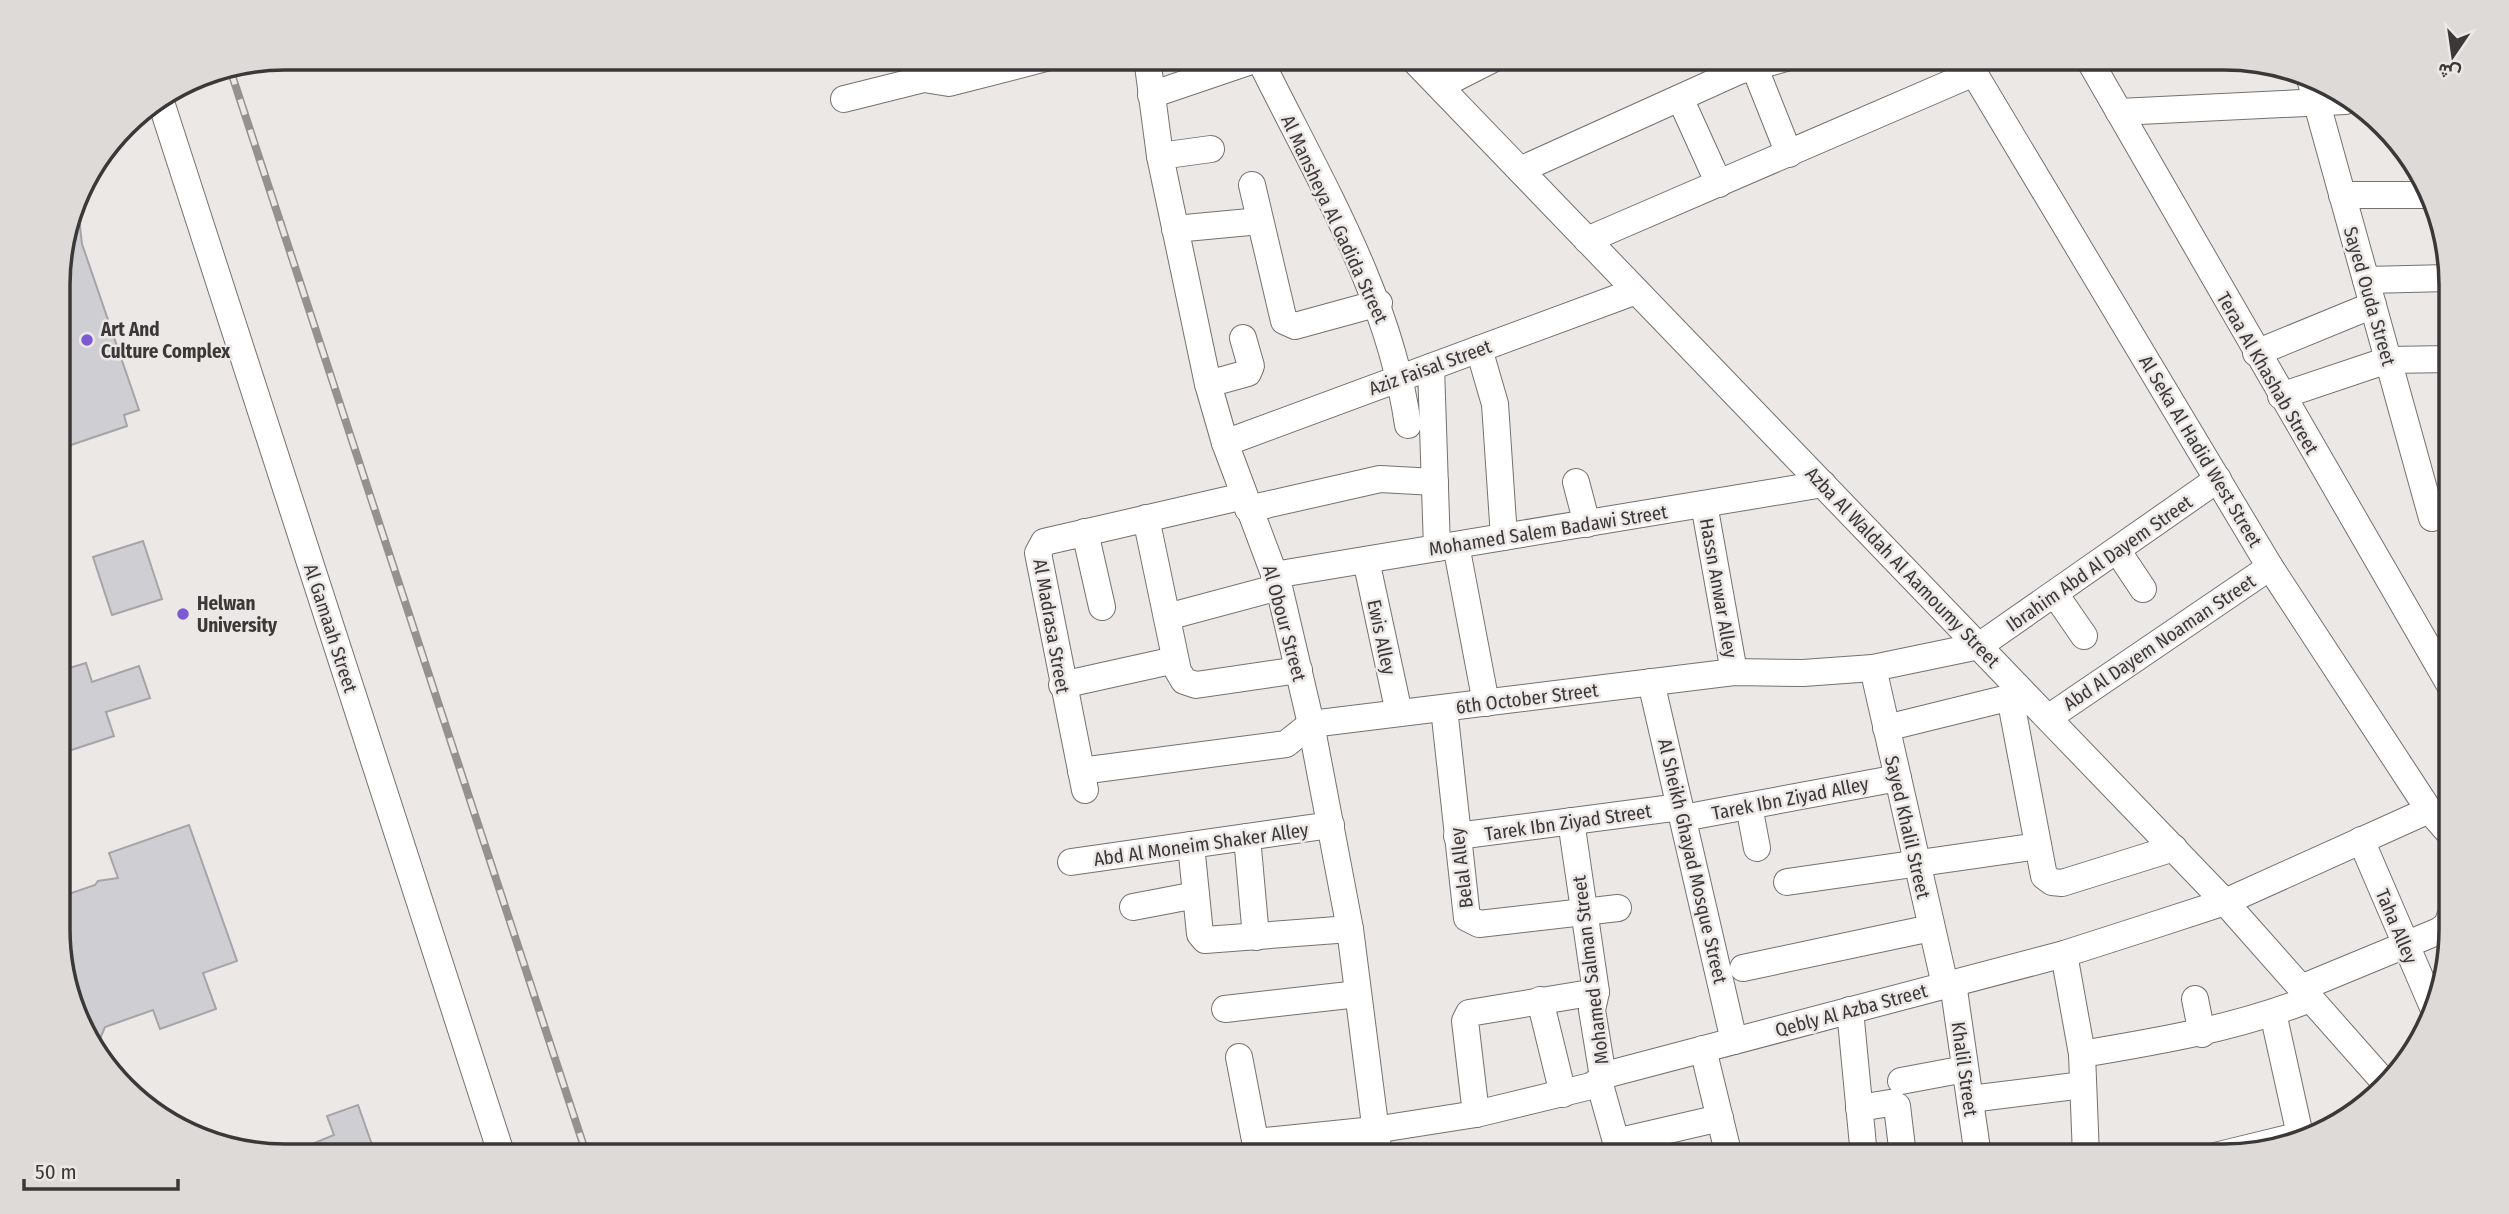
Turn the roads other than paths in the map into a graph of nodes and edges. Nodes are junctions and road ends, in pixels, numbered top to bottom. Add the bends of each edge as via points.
1 (999, 70) edge
2 (1148, 70) edge
3 (1225, 70) edge
4 (1266, 70) edge
5 (1424, 70) edge
6 (1471, 70) edge
7 (1733, 70) edge
8 (1745, 70) edge
9 (1961, 70) edge
10 (1971, 70) edge
11 (2095, 70) edge
12 (1440, 86) junction
13 (2313, 90) edge
14 (1151, 95) junction
15 (1680, 98) junction
16 (844, 99) dead end
17 (2316, 100) junction
18 (2335, 101) edge
19 (163, 108) edge
20 (2119, 112) junction
21 (1211, 149) dead end
22 (1789, 153) junction
23 (1160, 156) junction
24 (1520, 170) junction
25 (1719, 184) junction
26 (1252, 185) dead end
27 (2342, 195) junction
28 (2419, 195) edge
29 (1260, 221) junction
30 (1175, 229) junction
31 (1587, 240) junction
32 (2439, 280) edge
33 (1636, 291) junction
34 (2369, 292) junction
35 (1379, 303) junction
36 (1243, 338) dead end
37 (1479, 349) junction
38 (2256, 353) junction
39 (2439, 359) edge
40 (2388, 360) junction
41 (1431, 367) junction
42 (1402, 377) junction
43 (1208, 384) junction
44 (2281, 396) junction
45 (1408, 425) dead end
46 (1224, 443) junction
47 (2218, 479) junction
48 (1435, 482) junction
49 (1576, 482) dead end
50 (1823, 484) junction
51 (1246, 502) junction
52 (1704, 504) junction
53 (1146, 518) junction
54 (2432, 518) dead end
55 (1587, 524) junction
56 (1085, 532) junction
57 (1504, 537) junction
58 (1446, 547) junction
59 (2117, 550) junction
60 (1366, 560) junction
61 (2270, 567) junction
62 (1276, 581) junction
63 (2143, 589) dead end
64 (2055, 594) junction
65 (1102, 607) dead end
66 (1167, 617) junction
67 (2084, 636) dead end
68 (1979, 646) junction
69 (1175, 660) junction
70 (2439, 666) edge
71 (1872, 668) junction
72 (1299, 670) junction
73 (1734, 672) junction
74 (1651, 682) junction
75 (1062, 685) junction
76 (2017, 695) junction
77 (1486, 703) junction
78 (1444, 708) junction
79 (1399, 713) junction
80 (2048, 718) junction
81 (1311, 724) junction
82 (1886, 728) junction
83 (1898, 778) junction
84 (1083, 781) joint
85 (1749, 806) junction
86 (2428, 810) junction
87 (1681, 813) junction
88 (1571, 821) junction
89 (2439, 822) edge
90 (1331, 825) junction
91 (1457, 836) junction
92 (1247, 837) junction
93 (2361, 840) junction
94 (1191, 845) junction
95 (2038, 846) junction
96 (1757, 848) dead end
97 (2174, 848) junction
98 (1071, 862) dead end
99 (1917, 863) junction
100 (1787, 882) dead end
101 (1196, 895) junction
102 (2225, 902) junction
103 (1133, 906) dead end
104 (1618, 908) dead end
105 (1584, 912) junction
106 (1931, 928) junction
107 (1350, 929) junction
108 (2439, 931) edge
109 (1256, 937) junction
110 (2405, 945) junction
111 (2064, 954) junction
112 (1743, 968) dead end
113 (1949, 984) junction
114 (1596, 992) junction
115 (2305, 993) junction
116 (1358, 994) junction
117 (2428, 997) edge
118 (2195, 999) dead end
119 (1540, 1000) junction
120 (1225, 1009) dead end
121 (1850, 1010) junction
122 (2273, 1013) junction
123 (2202, 1034) junction
124 (1734, 1041) junction
125 (1703, 1049) junction
126 (2081, 1054) junction
127 (1239, 1058) dead end
128 (1965, 1069) junction
129 (2379, 1078) edge
130 (1601, 1079) junction
131 (1901, 1081) dead end
132 (2083, 1086) junction
133 (1563, 1094) junction
134 (1970, 1099) junction
135 (1859, 1108) junction
136 (1476, 1114) junction
137 (1720, 1118) junction
138 (2297, 1131) edge
139 (1377, 1143) edge
140 (498, 1144) edge
141 (1256, 1144) edge
142 (1357, 1144) edge
143 (1617, 1144) edge
144 (1634, 1144) edge
145 (1726, 1144) edge
146 (1863, 1144) edge
147 (1902, 1144) edge
148 (1976, 1144) edge
149 (2085, 1144) edge

1 - 16 street via 949,83 923,79
2 - 14 street, Al Obour Street
3 - 14 street
4 - 35 street, Al Mansheya Al Gadida Street
5 - 12 street, Azba Al Waldah Al Aamoumy Street
6 - 12 street
7 - 15 street
8 - 22 street
9 - 22 street
10 - 47 street, Al Seka Al Hadid West Street
11 - 20 street, Teraa Al Khashab Street
12 - 24 street, Azba Al Waldah Al Aamoumy Street
13 - 17 street, Sayed Ouda Street
14 - 23 street, Al Obour Street
15 - 24 street
15 - 25 street
17 - 18 street
17 - 20 street
17 - 27 street, Sayed Ouda Street
19 - 140 street, Al Gamaah Street
20 - 38 street, Teraa Al Khashab Street
21 - 23 street
22 - 25 street
23 - 30 street, Al Obour Street
24 - 31 street, Azba Al Waldah Al Aamoumy Street
25 - 31 street
26 - 29 street
27 - 28 street
27 - 34 street, Sayed Ouda Street
29 - 30 street
29 - 35 street via 1287,324 1295,326
30 - 43 street, Al Obour Street
31 - 33 street, Azba Al Waldah Al Aamoumy Street
32 - 34 street
33 - 37 street, Aziz Faisal Street
33 - 50 street, Azba Al Waldah Al Aamoumy Street
34 - 38 street
34 - 40 street, Sayed Ouda Street
35 - 42 street, Al Mansheya Al Gadida Street
36 - 43 street via 1251,366 1248,373
37 - 41 street, Aziz Faisal Street
37 - 57 street via 1495,404
38 - 44 street, Teraa Al Khashab Street
39 - 40 street
40 - 44 street
40 - 54 street, Sayed Ouda Street
41 - 42 street, Aziz Faisal Street
41 - 48 street
42 - 45 street, Al Mansheya Al Gadida Street
42 - 46 street, Aziz Faisal Street
43 - 46 street, Al Obour Street
44 - 70 street, Teraa Al Khashab Street
46 - 51 street, Al Obour Street
47 - 59 street, Ibrahim Abd Al Dayem Street
47 - 61 street, Al Seka Al Hadid West Street
48 - 51 street, Al Madrasa Street via 1380,479
48 - 58 street
49 - 55 street
50 - 52 street, Mohamed Salem Badawi Street
50 - 68 street, Azba Al Waldah Al Aamoumy Street
51 - 53 street, Al Madrasa Street
51 - 62 street, Al Obour Street
52 - 55 street, Mohamed Salem Badawi Street
52 - 73 street, Hassn Anwar Alley
53 - 56 street, Al Madrasa Street
53 - 66 street
55 - 57 street, Mohamed Salem Badawi Street
56 - 65 street
56 - 75 street, Al Madrasa Street via 1044,542 1038,553
57 - 58 street, Mohamed Salem Badawi Street
58 - 60 street, Mohamed Salem Badawi Street
58 - 77 street
59 - 63 street
59 - 64 street, Ibrahim Abd Al Dayem Street
60 - 62 street, Mohamed Salem Badawi Street
60 - 79 street, Ewis Alley
61 - 80 street, Abd Al Dayem Noaman Street
61 - 86 street, Al Seka Al Hadid West Street
62 - 66 street, Mohamed Salem Badawi Street
62 - 72 street, Al Obour Street
64 - 67 street
64 - 68 street, Ibrahim Abd Al Dayem Street
66 - 69 street
68 - 71 street, 6th October Street
68 - 76 street, Azba Al Waldah Al Aamoumy Street
69 - 72 street via 1180,677 1196,685
69 - 75 street
71 - 73 street, 6th October Street
71 - 82 street, Sayed Khalil Street
72 - 81 street, Al Obour Street
73 - 74 street, 6th October Street
74 - 77 street, 6th October Street
74 - 87 street, Al Sheikh Ghayad Mosque Street
75 - 84 street, Al Madrasa Street
76 - 80 street, Azba Al Waldah Al Aamoumy Street
76 - 82 street
76 - 95 street
77 - 78 street, 6th October Street
78 - 79 street, 6th October Street
78 - 91 street, Belal Alley
79 - 81 street, 6th October Street
80 - 97 street, Azba Al Waldah Al Aamoumy Street
81 - 84 street, 6th October Street via 1286,744
81 - 90 street, Al Obour Street
82 - 83 street, Sayed Khalil Street
83 - 85 street, Tarek Ibn Ziyad Alley
83 - 99 street, Sayed Khalil Street
85 - 87 street, Tarek Ibn Ziyad Alley
85 - 96 street
86 - 89 street, Al Seka Al Hadid West Street
86 - 93 street, Qebly Al Azba Street
87 - 88 street, Tarek Ibn Ziyad Street
87 - 124 street, Al Sheikh Ghayad Mosque Street
88 - 91 street, Tarek Ibn Ziyad Street
88 - 105 street, Mohamed Salman Street
90 - 92 street, Abd Al Moneim Shaker Alley
90 - 107 street, Al Obour Street
91 - 105 street, Belal Alley via 1464,914 1470,921 1479,924
92 - 94 street, Abd Al Moneim Shaker Alley
92 - 109 street
93 - 102 street, Qebly Al Azba Street
93 - 110 street, Taha Alley
94 - 98 street, Abd Al Moneim Shaker Alley
94 - 101 street
95 - 97 street via 2044,876 2062,883
95 - 99 street
97 - 102 street, Azba Al Waldah Al Aamoumy Street
99 - 100 street
99 - 106 street, Sayed Khalil Street
101 - 103 street
101 - 109 street via 1200,934 1205,940
102 - 111 street, Qebly Al Azba Street
102 - 115 street, Azba Al Waldah Al Aamoumy Street
104 - 105 street, Belal Alley
105 - 114 street, Mohamed Salman Street
106 - 112 street
106 - 113 street, Sayed Khalil Street
107 - 109 street
107 - 116 street, Al Obour Street
108 - 110 street
110 - 115 street
110 - 117 street, Taha Alley
111 - 113 street, Qebly Al Azba Street
111 - 126 street
113 - 121 street, Qebly Al Azba Street
113 - 128 street, Khalil Street
114 - 119 street
114 - 130 street, Mohamed Salman Street via 1592,1010
115 - 122 street
115 - 129 street, Azba Al Waldah Al Aamoumy Street
116 - 120 street
116 - 139 street, Al Obour Street
118 - 123 street
119 - 133 street
119 - 136 street via 1467,1015
121 - 124 street, Qebly Al Azba Street
121 - 135 street
122 - 123 street
122 - 138 street
123 - 126 street
124 - 125 street, Qebly Al Azba Street
125 - 130 street, Qebly Al Azba Street
125 - 137 street
126 - 132 street
127 - 141 street
128 - 131 street
128 - 134 street, Khalil Street
130 - 133 street, Qebly Al Azba Street
130 - 143 street, Mohamed Salman Street
132 - 134 street
132 - 149 street
133 - 136 street, Qebly Al Azba Street
134 - 148 street, Khalil Street
135 - 146 street
135 - 147 street via 1897,1106
136 - 139 street, Qebly Al Azba Street
137 - 144 street
137 - 145 street
139 - 142 street, Qebly Al Azba Street

